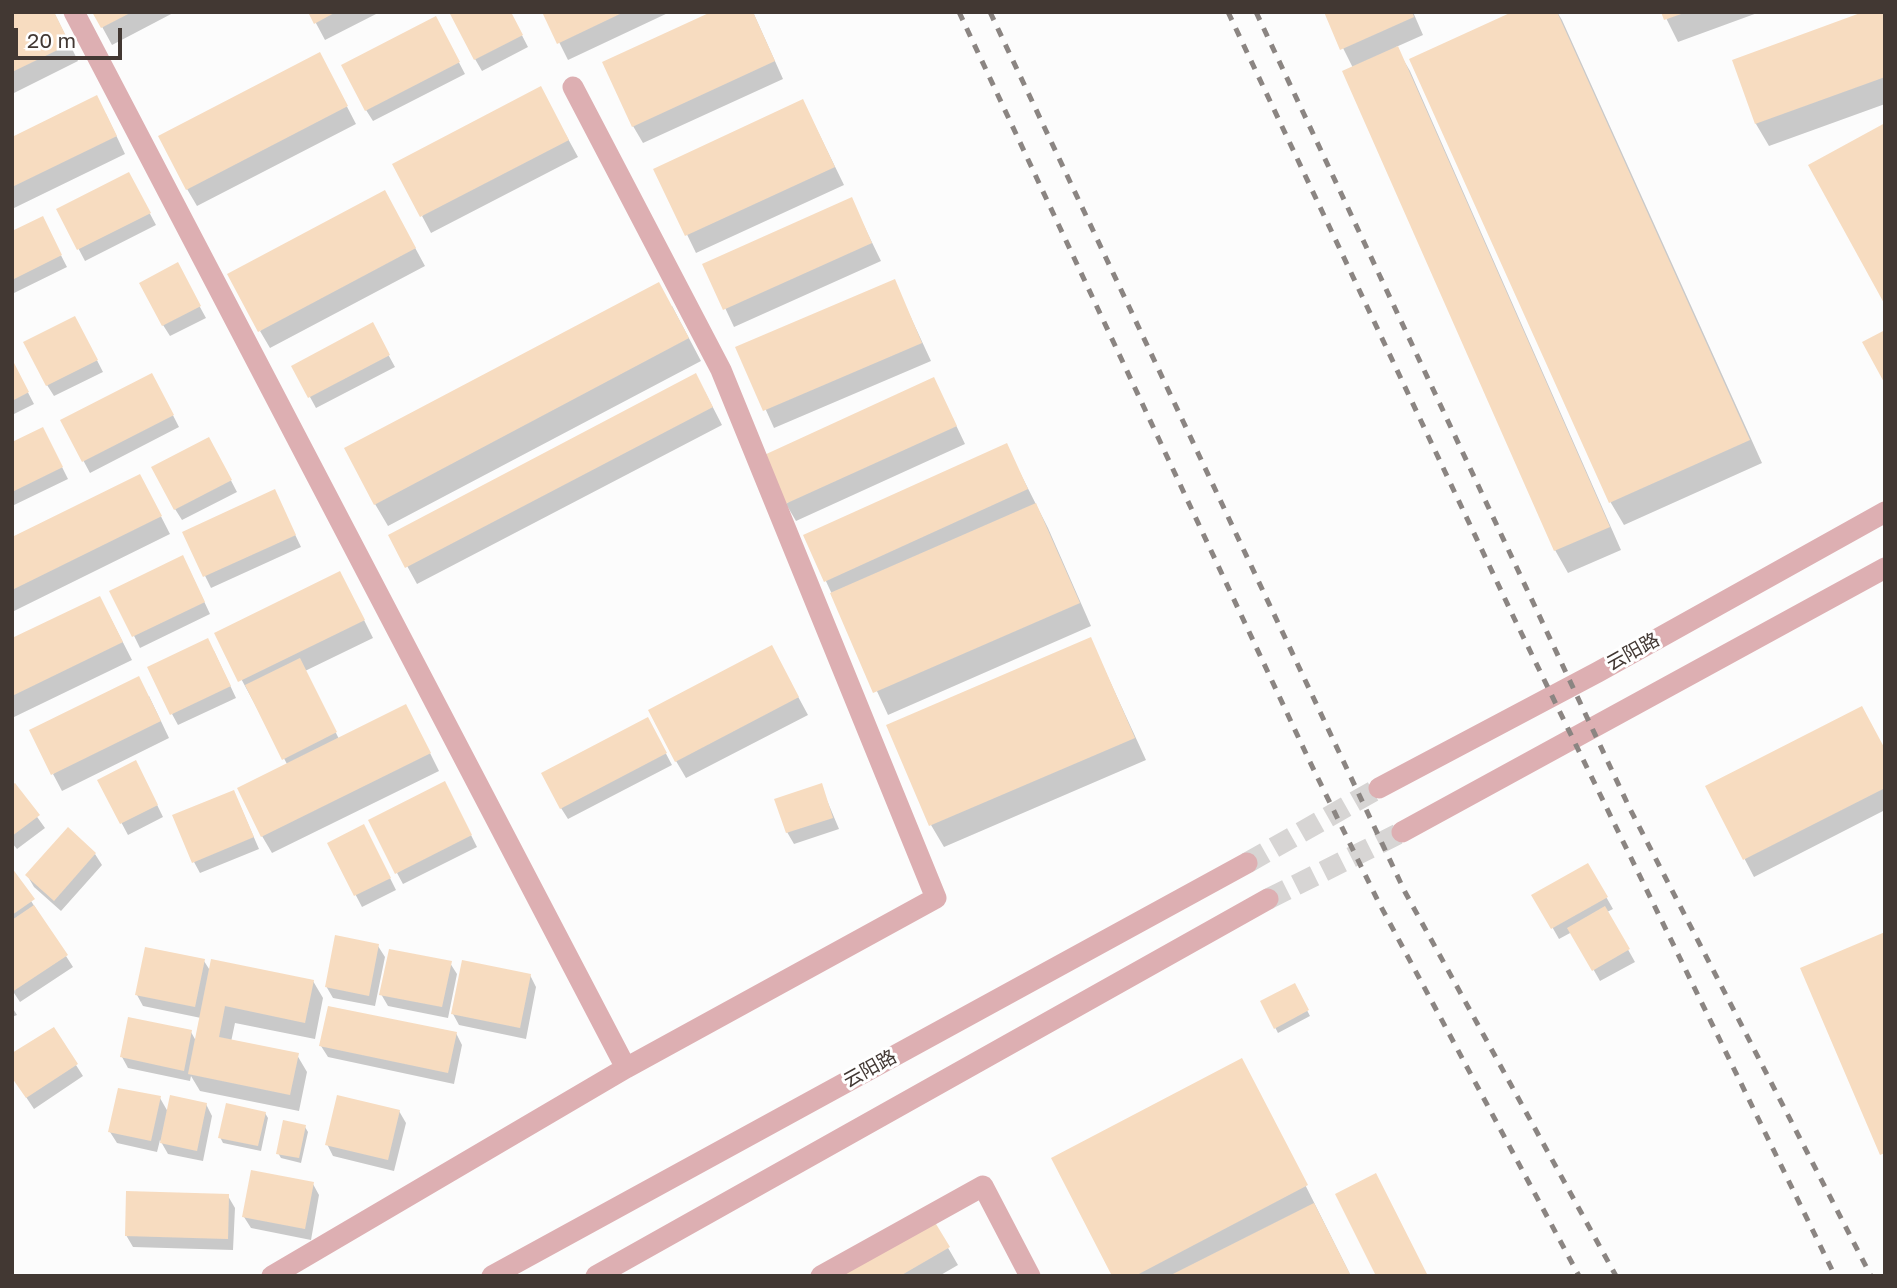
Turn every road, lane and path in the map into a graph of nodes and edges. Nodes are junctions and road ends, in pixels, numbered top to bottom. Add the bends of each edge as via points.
1 (74, 12) edge
2 (573, 87) dead end
3 (1885, 512) edge
4 (1885, 568) edge
5 (1379, 788) tunnel mouth
6 (1402, 832) tunnel mouth
7 (1247, 863) tunnel mouth
8 (1268, 899) tunnel mouth
9 (626, 1068) junction
10 (272, 1276) edge
11 (492, 1276) edge
12 (596, 1276) edge
13 (821, 1276) edge
14 (1030, 1276) edge

1 - 9 street
2 - 9 street via 721,370 936,898
3 - 5 street, 云阳路
4 - 6 street
7 - 11 street, 云阳路
8 - 12 street
9 - 10 street
13 - 14 street via 983,1186

